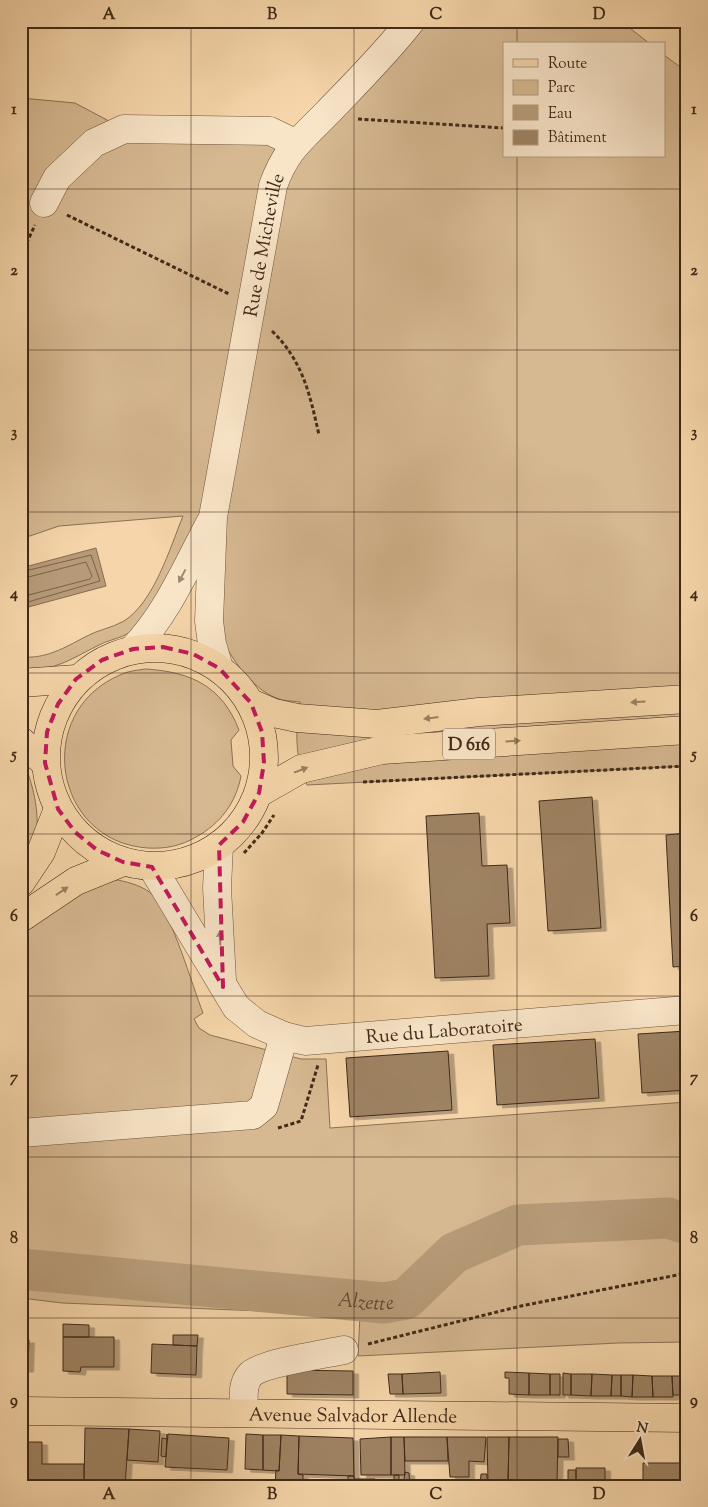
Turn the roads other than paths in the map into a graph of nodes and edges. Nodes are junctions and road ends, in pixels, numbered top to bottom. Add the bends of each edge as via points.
1 (411, 21) edge
2 (295, 144) junction
3 (44, 203) road end
4 (213, 517) junction
5 (133, 649) junction
6 (219, 668) junction
7 (76, 679) junction
8 (21, 683) edge
9 (687, 699) edge
10 (251, 704) junction
11 (687, 730) edge
12 (21, 741) edge
13 (45, 763) junction
14 (267, 803) junction
15 (58, 809) junction
16 (230, 851) junction
17 (123, 862) junction
18 (152, 867) junction
19 (21, 882) edge
20 (21, 918) edge
21 (223, 987) junction
22 (687, 1010) edge
23 (284, 1036) junction
24 (21, 1133) edge
25 (344, 1350) road end
26 (21, 1411) edge
27 (244, 1413) junction
28 (687, 1418) edge

1 - 2 street, Rue de Micheville
2 - 3 street via 270,132 124,129 94,143 57,178
2 - 4 street, Rue de Micheville via 281,164 273,186
4 -> 5 street, Rue de Micheville via 163,612
4 - 6 street, Rue de Micheville via 209,621
5 - 6 main road via 163,647 193,654
5 - 7 main road via 102,660
6 - 10 main road via 237,684
7 - 8 main road
7 - 13 main road via 58,704 47,732
9 -> 10 main road, D 616 via 480,712 377,724 297,718
10 - 14 main road via 262,732
14 -> 11 main road, D 616 via 301,770 382,750
12 - 13 main road
13 - 15 main road via 49,787
14 - 16 main road via 243,822
15 - 17 main road via 75,832 97,850
15 - 19 main road via 41,852
16 - 18 main road
21 -> 16 street via 217,888
17 - 18 main road
20 -> 17 main road via 76,881
18 - 21 street, Rue du Laboratoire
21 - 23 street, Rue du Laboratoire via 236,1007 257,1024
22 - 23 street, Rue du Laboratoire via 326,1040 305,1041
23 - 24 street via 264,1106 253,1114
25 - 27 street via 263,1367 250,1375 244,1388
26 - 27 main road, Avenue Salvador Allende
27 - 28 main road, Avenue Salvador Allende

